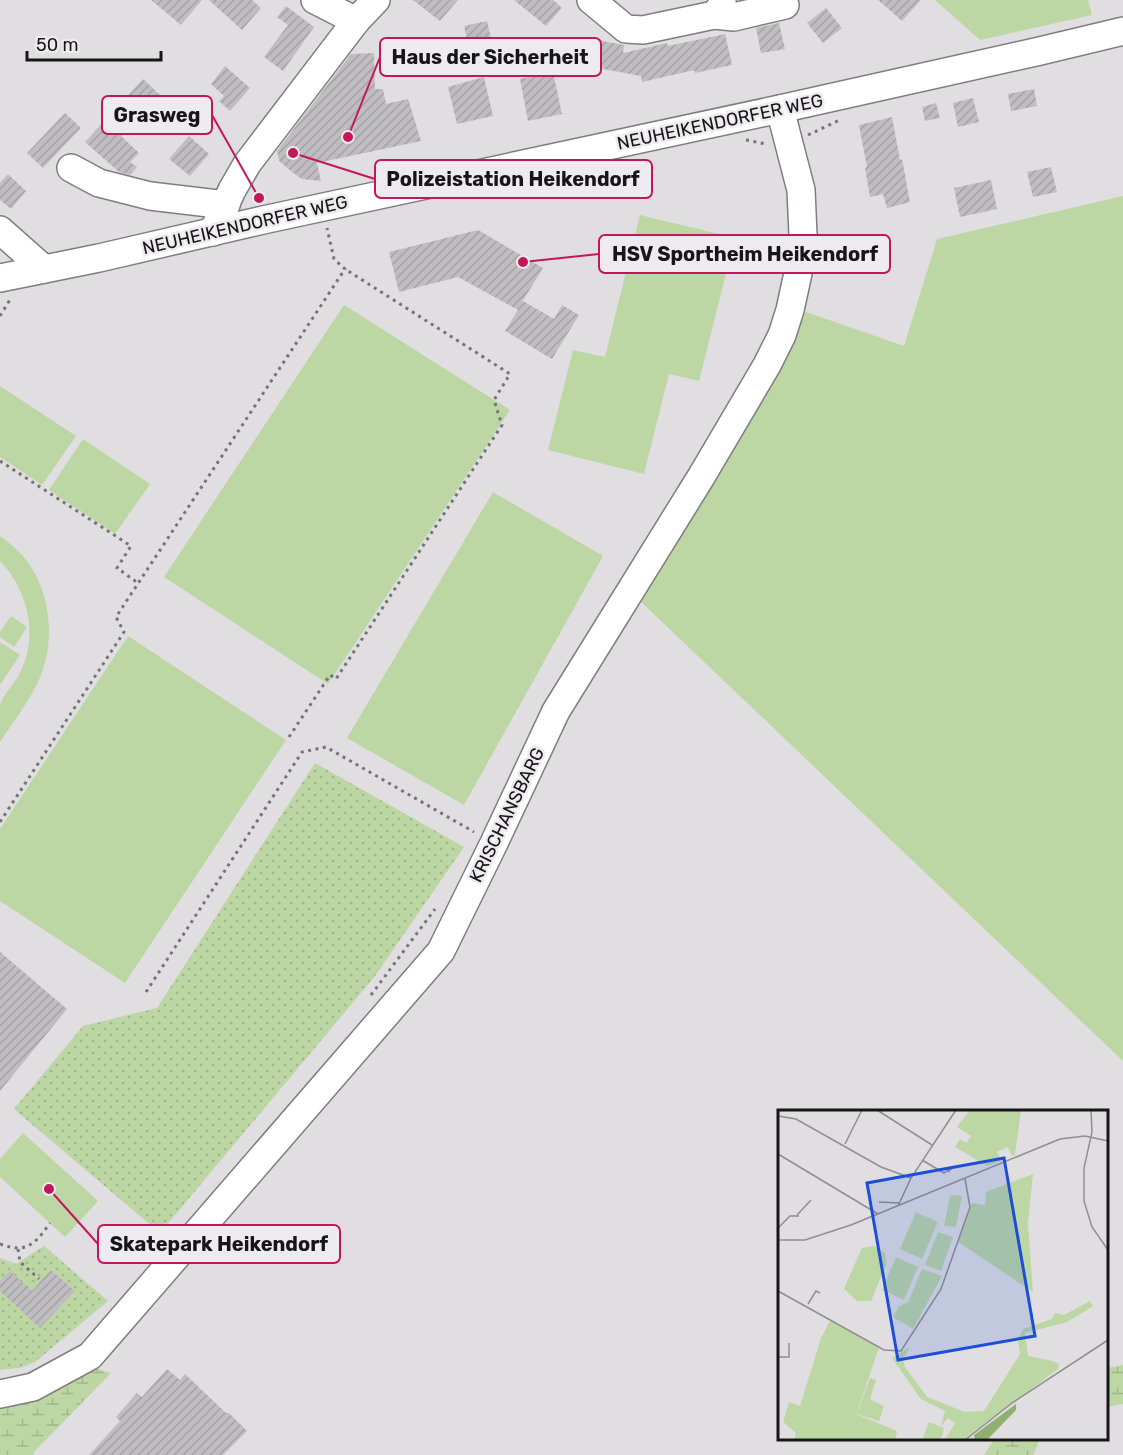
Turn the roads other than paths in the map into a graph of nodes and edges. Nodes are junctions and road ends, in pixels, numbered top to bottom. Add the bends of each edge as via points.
1 (315, 0) edge
2 (376, 0) edge
3 (591, 0) edge
4 (677, 0) edge
5 (785, 5) dead end
6 (718, 8) edge
7 (356, 21) junction
8 (658, 26) junction
9 (1123, 31) edge
10 (780, 109) junction
11 (71, 168) dead end
12 (226, 205) junction
13 (0, 230) edge
14 (213, 232) junction
15 (44, 269) junction
16 (6, 288) edge
17 (0, 1394) edge

1 - 7 street
2 - 7 street
3 - 8 street via 626,29
4 - 8 street
5 - 6 street via 734,17
6 - 8 street
7 - 12 street via 247,164
9 - 10 street, NEUHEIKENDORFER WEG
10 - 14 street, NEUHEIKENDORFER WEG
10 - 17 street, KRISCHANSBARG via 801,190 803,236 798,276 782,335 701,477 556,711 441,951 90,1356 33,1388
11 - 12 street via 99,183 150,196
12 - 14 street
13 - 15 street
14 - 15 street, NEUHEIKENDORFER WEG
15 - 16 street, NEUHEIKENDORFER WEG

